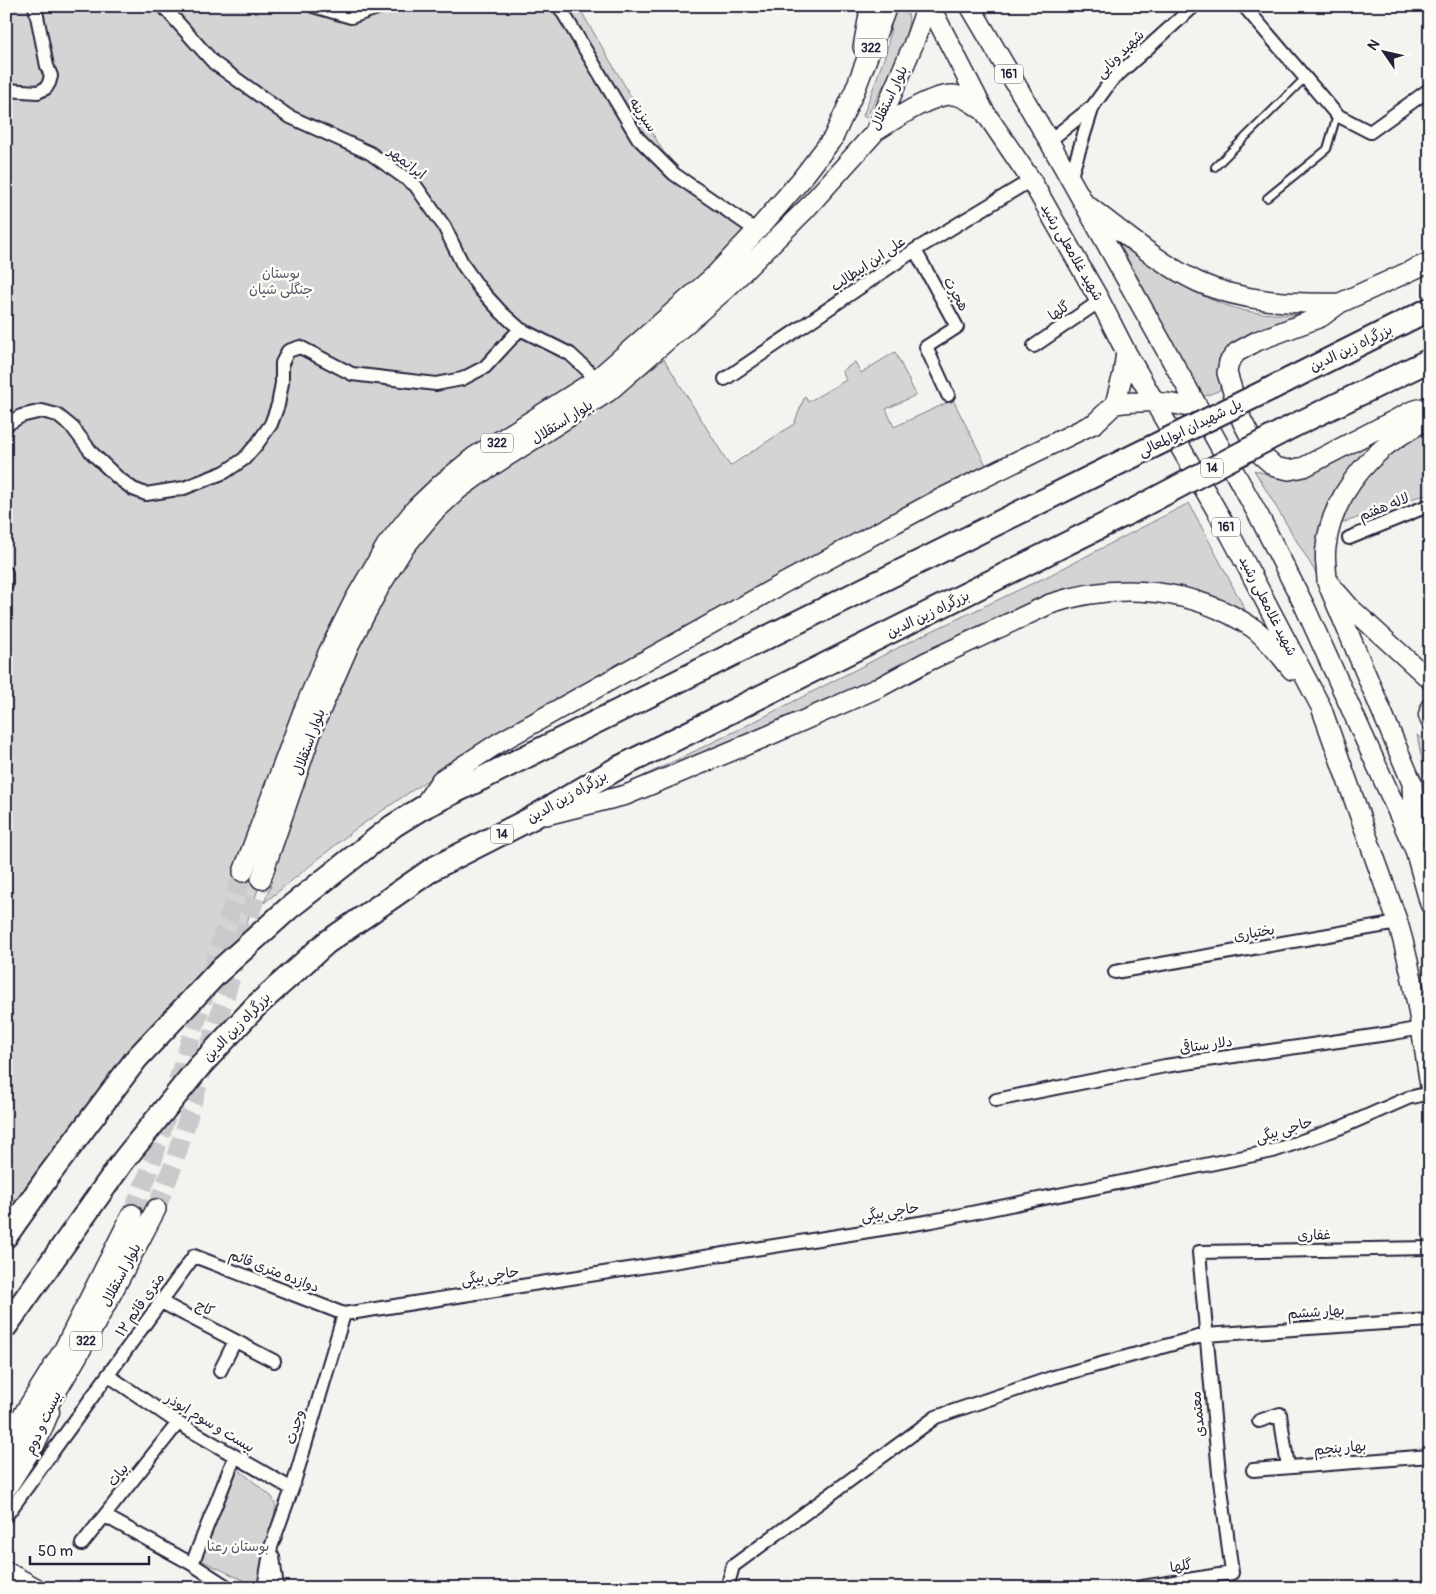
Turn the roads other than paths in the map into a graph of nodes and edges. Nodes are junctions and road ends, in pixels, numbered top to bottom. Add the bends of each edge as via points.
1 (35, 6) edge
2 (163, 6) edge
3 (313, 6) edge
4 (383, 6) edge
5 (559, 6) edge
6 (868, 6) edge
7 (887, 6) edge
8 (929, 6) edge
9 (970, 6) edge
10 (1194, 6) edge
11 (1244, 6) edge
12 (1305, 78) junction
13 (1430, 89) edge
14 (6, 90) edge
15 (855, 90) junction
16 (1093, 106) junction
17 (984, 112) junction
18 (1337, 115) junction
19 (876, 131) junction
20 (1049, 141) junction
21 (1215, 167) dead end
22 (1070, 179) junction
23 (1031, 180) junction
24 (1267, 198) dead end
25 (1084, 203) junction
26 (757, 231) junction
27 (915, 250) junction
28 (1430, 262) edge
29 (1100, 302) junction
30 (1340, 303) junction
31 (1430, 309) edge
32 (520, 329) junction
33 (1034, 346) dead end
34 (1126, 352) junction
35 (1430, 360) edge
36 (725, 378) dead end
37 (597, 379) junction
38 (1272, 388) joint
39 (948, 395) dead end
40 (1156, 402) junction
41 (1115, 404) junction
42 (1430, 406) edge
43 (1199, 410) junction
44 (1430, 417) edge
45 (6, 425) edge
46 (1430, 506) edge
47 (1349, 538) dead end
48 (6, 573) edge
49 (1327, 582) junction
50 (6, 585) edge
51 (1429, 678) edge
52 (1321, 707) junction
53 (1430, 707) edge
54 (1430, 720) edge
55 (422, 808) junction
56 (532, 818) junction
57 (1422, 854) edge
58 (1430, 904) edge
59 (1398, 923) junction
60 (1115, 972) dead end
61 (1421, 1028) junction
62 (1430, 1086) edge
63 (1430, 1093) edge
64 (996, 1100) dead end
65 (156, 1210) tunnel mouth
66 (132, 1214) tunnel mouth
67 (6, 1236) edge
68 (1430, 1248) edge
69 (1199, 1252) joint
70 (194, 1256) joint
71 (161, 1302) junction
72 (344, 1314) junction
73 (1430, 1320) edge
74 (6, 1326) edge
75 (1205, 1335) junction
76 (235, 1341) junction
77 (274, 1361) dead end
78 (220, 1372) dead end
79 (115, 1380) dead end
80 (63, 1381) junction
81 (1259, 1421) dead end
82 (178, 1423) junction
83 (6, 1442) edge
84 (235, 1456) junction
85 (1430, 1456) edge
86 (6, 1467) edge
87 (1288, 1467) junction
88 (1253, 1470) dead end
89 (292, 1489) junction
90 (6, 1490) edge
91 (6, 1516) edge
92 (105, 1516) junction
93 (82, 1544) dead end
94 (271, 1547) junction
95 (192, 1564) junction
96 (6, 1571) edge
97 (1232, 1573) joint
98 (1151, 1587) edge
99 (37, 1588) edge
100 (229, 1588) edge
101 (264, 1588) edge
102 (277, 1588) edge
103 (727, 1588) edge
104 (1136, 1588) edge

1 - 14 street via 51,76 49,83 38,92
2 - 32 street, ایرانمهر via 214,63 288,116 370,153 415,185 444,226 463,265 480,288
3 - 4 street via 351,17
5 - 26 street, سبزینه via 638,138 674,174
6 - 15 main road
7 - 15 main road, بلوار استقلال / 322
8 - 17 main road, شهید غلامعلی رشید / 161
8 - 19 main road, بلوار استقلال
9 - 20 main road, 161
10 - 16 street, شهید ونایی via 1111,81
11 - 12 street
12 - 18 street
12 - 21 lane
13 - 18 street via 1370,132
15 - 26 main road, بلوار استقلال / 322 via 833,138
16 - 20 street, شهید ونایی
16 - 22 street, شهید ونایی
17 - 19 main road via 955,95 942,96 912,109
17 - 23 main road, شهید غلامعلی رشید / 161
18 - 24 lane via 1327,149
19 - 37 main road, بلوار استقلال / 322 via 806,209 727,288 608,392 484,471 459,489 427,520 403,550 350,643 252,876 302,714 354,599 386,546 416,508 474,457
20 - 22 main road, 161
22 - 25 main road, 161
23 - 27 street, علی ابن ابیطالب
23 - 29 main road, شهید غلامعلی رشید / 161
25 - 30 main road via 1135,242 1199,283 1245,298 1298,304
25 - 43 main road, 161
26 - 37 main road, بلوار استقلال / 322 via 713,277
27 - 36 street, علی ابن ابیطالب
27 - 39 street, هجرت via 957,327 926,346
28 - 30 main road
29 - 33 street, گلها
29 - 34 main road, شهید غلامعلی رشید / 161
30 - 42 main road via 1321,317 1257,341 1237,352 1229,362 1227,374 1242,421 1259,454 1275,467 1289,470 1304,467 1412,411
31 - 38 highway, بزرگراه زین الدین
32 - 37 street, ایرانمهر via 570,354
32 - 45 street via 485,367 462,379 436,384 352,374 300,347 288,351 282,363 278,405 271,424 257,444 244,459 225,472 184,488 146,494 133,489 92,453 73,428 57,415 42,412 21,416
34 - 40 main road, شهید غلامعلی رشید / 161
34 - 41 main road
35 - 56 highway, بزرگراه زین الدین / 14, bridge via 1292,426 1132,511 618,768
38 - 55 highway, پل شهیدان ابوالمعالی, bridge
40 - 41 main road
40 - 43 main road via 1177,403
40 - 52 main road, شهید غلامعلی رشید / 161
41 - 55 main road via 1095,423 934,502 500,742 441,780
43 - 57 main road, 161 via 1260,518 1304,605
44 - 49 main road via 1382,449 1340,499 1325,548
46 - 47 street, لاله هفتم
48 - 50 street
49 - 51 main road
49 - 57 main road via 1412,783
52 - 56 main road via 1275,648 1254,629 1220,610 1156,592 1130,590 1072,596 926,662 880,687 626,795
52 - 59 main road, شهید غلامعلی رشید / 161
53 - 54 main road
55 - 67 highway via 393,826 289,908 217,973 137,1058
56 - 74 highway, بزرگراه زین الدین / 14 via 434,868 326,943 256,1006 198,1068 123,1161
57 - 58 main road, 161 via 1423,879
59 - 60 street, بختیاری
59 - 61 main road, شهید غلامعلی رشید / 161
61 - 62 main road, شهید غلامعلی رشید / 161
61 - 64 street, دلار ستاقی via 1165,1066
63 - 72 street, حاجی بیگی via 1408,1098 1342,1127 1273,1151 932,1221
65 - 80 main road, بلوار استقلال / 322
66 - 83 main road, بلوار استقلال / 322 via 64,1349
68 - 69 street, غفاری
69 - 75 street, معتمدی
70 - 71 street, ۱۲ متری قائم
70 - 72 street, دوازده متری قائم
71 - 76 street, کاج
71 - 91 street, ۱۲ متری قائم
72 - 89 street, وحدت
73 - 75 street, بهار ششم
75 - 97 street, معتمدی
75 - 103 street, بهار ششم via 1054,1378 936,1417 733,1566
76 - 77 street, کاج
76 - 78 street
79 - 82 street, بیست و سوم ابوذر
80 - 86 main road, بلوار استقلال / 322
80 - 90 main road, بیست و دوم via 39,1438
81 - 87 street via 1280,1414
82 - 84 street, بیست و سوم ابوذر
82 - 92 street, بیات
84 - 89 street, بیست و سوم ابوذر
84 - 95 street
85 - 87 street, بهار پنجم
87 - 88 street, بهار پنجم
89 - 94 street, وحدت
92 - 93 street, بیات
92 - 95 street
94 - 101 street, وحدت
94 - 102 street, وحدت
95 - 100 street
96 - 99 main road
97 - 98 street, گلها
98 - 104 street, گلها

